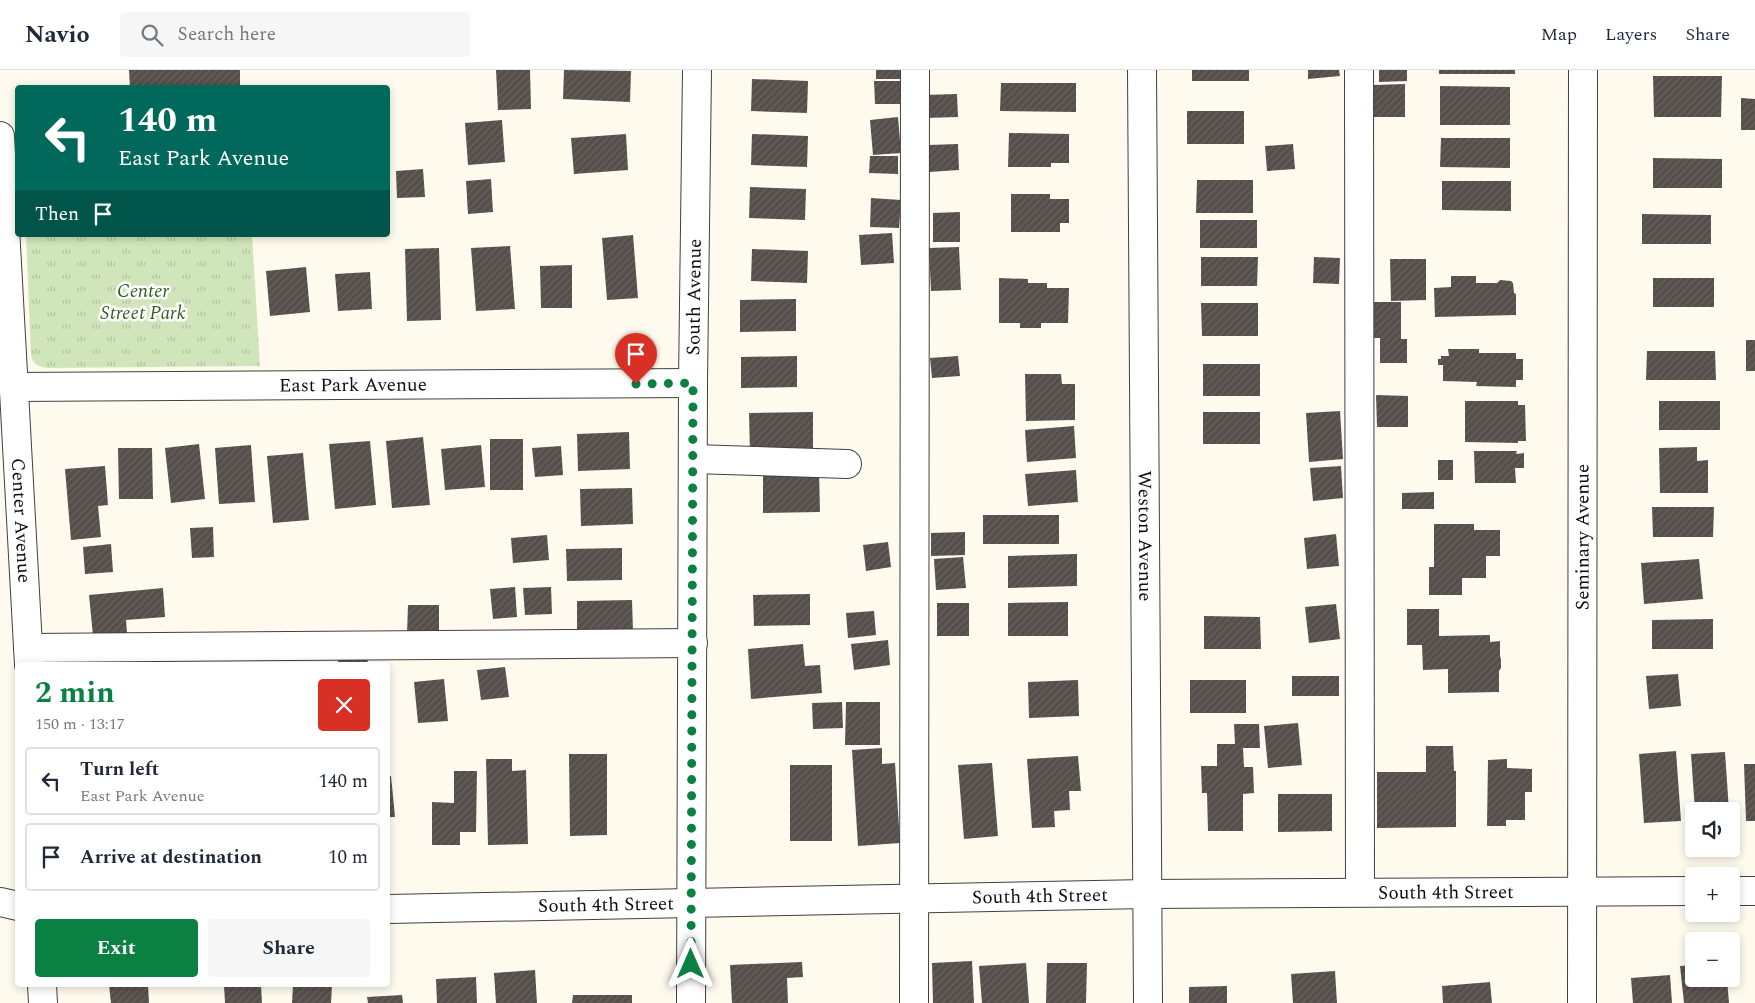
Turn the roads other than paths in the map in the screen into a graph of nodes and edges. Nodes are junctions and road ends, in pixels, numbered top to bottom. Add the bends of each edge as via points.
1 (697, 70) edge
2 (915, 70) edge
3 (1142, 70) edge
4 (1359, 70) edge
5 (1583, 70) edge
6 (0, 136) edge
7 (693, 383) junction
8 (13, 387) junction
9 (693, 459) junction
10 (847, 464) dead end
11 (692, 644) junction
12 (28, 657) edge
13 (1582, 891) junction
14 (1685, 891) edge
15 (1740, 891) edge
16 (1755, 891) edge
17 (1360, 892) junction
18 (1147, 894) junction
19 (914, 898) junction
20 (0, 902) edge
21 (692, 904) junction
22 (15, 905) edge
23 (390, 909) edge
24 (42, 987) edge
25 (43, 1003) edge
26 (692, 1003) edge
27 (914, 1003) edge
28 (1148, 1003) edge
29 (1582, 1003) edge

1 - 7 street, South Avenue
2 - 19 street
3 - 18 street, Weston Avenue
4 - 17 street
5 - 13 street, Seminary Avenue
6 - 8 street, Center Avenue
7 - 8 street, East Park Avenue
7 - 9 street, South Avenue
8 - 12 street, Center Avenue
9 - 10 street
9 - 11 street, South Avenue
11 - 12 street
11 - 21 street, South Avenue
13 - 14 street, South 4th Street
13 - 17 street, South 4th Street
13 - 29 street, Seminary Avenue
15 - 16 street
17 - 18 street, South 4th Street
18 - 19 street, South 4th Street
18 - 28 street, Weston Avenue
19 - 21 street, South 4th Street
19 - 27 street
20 - 22 street
21 - 23 street, South 4th Street
21 - 26 street, South Avenue
24 - 25 street

